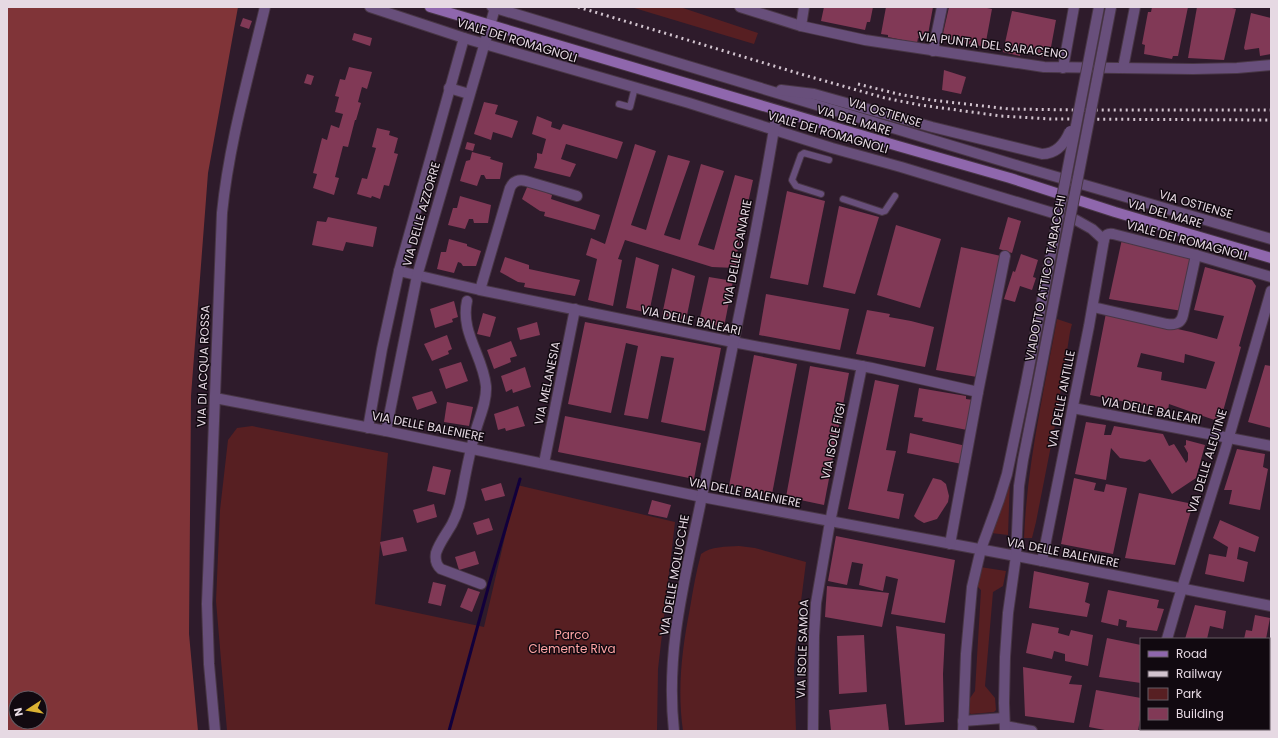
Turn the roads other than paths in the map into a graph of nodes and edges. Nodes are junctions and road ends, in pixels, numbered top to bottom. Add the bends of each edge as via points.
1 (265, 7) edge
2 (370, 7) edge
3 (430, 7) edge
4 (494, 7) edge
5 (740, 7) edge
6 (804, 7) edge
7 (942, 7) edge
8 (1074, 7) edge
9 (1099, 7) edge
10 (1111, 7) edge
11 (1136, 7) edge
12 (490, 25) junction
13 (801, 26) junction
14 (464, 38) junction
15 (484, 44) junction
16 (932, 51) junction
17 (1271, 65) edge
18 (1064, 68) junction
19 (1122, 68) junction
20 (635, 87) junction
21 (449, 88) junction
22 (764, 89) junction
23 (469, 94) junction
24 (619, 104) dead end
25 (1078, 108) junction
26 (777, 111) junction
27 (774, 130) junction
28 (829, 160) dead end
29 (821, 194) dead end
30 (578, 196) dead end
31 (895, 196) dead end
32 (843, 200) dead end
33 (1271, 239) edge
34 (1104, 240) junction
35 (1196, 255) junction
36 (1005, 256) dead end
37 (1271, 258) edge
38 (398, 271) junction
39 (417, 276) junction
40 (1271, 277) edge
41 (480, 290) junction
42 (1271, 291) edge
43 (467, 301) dead end
44 (1092, 307) junction
45 (575, 309) junction
46 (733, 342) junction
47 (862, 366) junction
48 (978, 392) junction
49 (215, 398) junction
50 (1073, 408) junction
51 (368, 428) junction
52 (386, 431) junction
53 (1229, 438) junction
54 (1271, 446) edge
55 (471, 448) junction
56 (544, 463) junction
57 (702, 497) junction
58 (830, 522) junction
59 (950, 544) junction
60 (981, 549) junction
61 (1016, 556) junction
62 (1042, 561) junction
63 (481, 584) dead end
64 (1182, 589) junction
65 (1271, 606) edge
66 (1167, 638) edge
67 (1005, 725) edge
68 (963, 726) edge
69 (215, 731) edge
70 (674, 731) edge
71 (814, 731) edge
72 (1032, 731) edge

1 - 49 street, VIA DI ACQUA ROSSA via 226,179
2 - 14 street, VIALE DEI ROMAGNOLI
3 - 12 main road, VIA DEL MARE
4 - 12 street, VIA DELLE AZZORRE
4 - 22 street, VIA OSTIENSE
5 - 13 street, VIA PUNTA DEL SARACENO
6 - 13 street
7 - 16 street
8 - 18 street
9 - 25 street, VIADOTTO ATTICO TABACCHI, bridge
10 - 61 street, VIADOTTO ATTICO TABACCHI, bridge via 1022,465
11 - 19 street
12 - 15 street, VIA DELLE AZZORRE
12 - 26 main road, VIA DEL MARE
13 - 16 street, VIA PUNTA DEL SARACENO
14 - 15 street, VIALE DEI ROMAGNOLI
14 - 21 street, VIA DELLE AZZORRE
15 - 20 street, VIALE DEI ROMAGNOLI
15 - 23 street, VIA DELLE AZZORRE
16 - 18 street, VIA PUNTA DEL SARACENO
17 - 19 street, VIA PUNTA DEL SARACENO
18 - 19 street, VIA PUNTA DEL SARACENO
20 - 24 lane via 630,107
20 - 27 street, VIALE DEI ROMAGNOLI
21 - 23 street
21 - 38 street, VIA DELLE AZZORRE
22 - 25 street, bridge via 814,94 932,127 1045,154 1055,151 1063,144
22 - 33 street, VIA OSTIENSE
23 - 39 street, VIA DELLE AZZORRE
25 - 60 street, VIADOTTO ATTICO TABACCHI, bridge via 1026,383 1004,484
26 - 27 street
26 - 37 main road, VIA DEL MARE via 1010,178
27 - 34 street, VIALE DEI ROMAGNOLI via 1076,220
27 - 46 street, VIA DELLE CANARIE
28 - 29 lane via 804,153 792,180 796,186
30 - 41 street via 526,181 514,183 510,188
31 - 32 lane via 882,212
34 - 35 street, VIALE DEI ROMAGNOLI via 1108,234 1113,234
34 - 44 street, VIA DELLE ANTILLE
35 - 40 street, VIALE DEI ROMAGNOLI
35 - 44 street via 1182,320 1178,323 1167,324
36 - 48 street
38 - 39 street, VIA DELLE BALEARI
38 - 51 street, VIA DELLE AZZORRE
39 - 41 street, VIA DELLE BALEARI
39 - 52 street, VIA DELLE AZZORRE
41 - 45 street, VIA DELLE BALEARI
42 - 53 street, VIA DELLE ALEUTINE
43 - 55 street via 466,324 483,370 486,390
44 - 50 street, VIA DELLE ANTILLE
45 - 46 street, VIA DELLE BALEARI
45 - 56 street, VIA MELANESIA
46 - 47 street, VIA DELLE BALEARI
46 - 57 street, VIA DELLE CANARIE
47 - 48 street, VIA DELLE BALEARI
47 - 58 street, VIA ISOLE FIGI
48 - 59 street
49 - 51 street, VIA DELLE BALENIERE
49 - 69 street, VIA DI ACQUA ROSSA via 207,619
50 - 53 street, VIA DELLE BALEARI
50 - 62 street, VIA DELLE ANTILLE
51 - 52 street, VIA DELLE BALENIERE
52 - 55 street, VIA DELLE BALENIERE
53 - 54 street, VIA DELLE BALEARI
53 - 64 street, VIA DELLE ALEUTINE
55 - 56 street, VIA DELLE BALENIERE
55 - 63 street via 458,510 437,550 436,564 441,569
56 - 57 street, VIA DELLE BALENIERE
57 - 58 street, VIA DELLE BALENIERE
57 - 70 street, VIA DELLE MOLUCCHE via 676,625 672,688
58 - 59 street, VIA DELLE BALENIERE
58 - 71 street, VIA ISOLE SAMOA via 815,616
59 - 60 street, VIA DELLE BALENIERE
60 - 61 street, VIA DELLE BALENIERE
60 - 68 street, VIADOTTO ATTICO TABACCHI via 968,620
61 - 62 street, VIA DELLE BALENIERE
61 - 67 street, VIADOTTO ATTICO TABACCHI via 1004,671
62 - 64 street, VIA DELLE BALENIERE
64 - 65 street, VIA DELLE BALENIERE
64 - 66 street, VIA DELLE ALEUTINE
67 - 68 street
67 - 72 street

